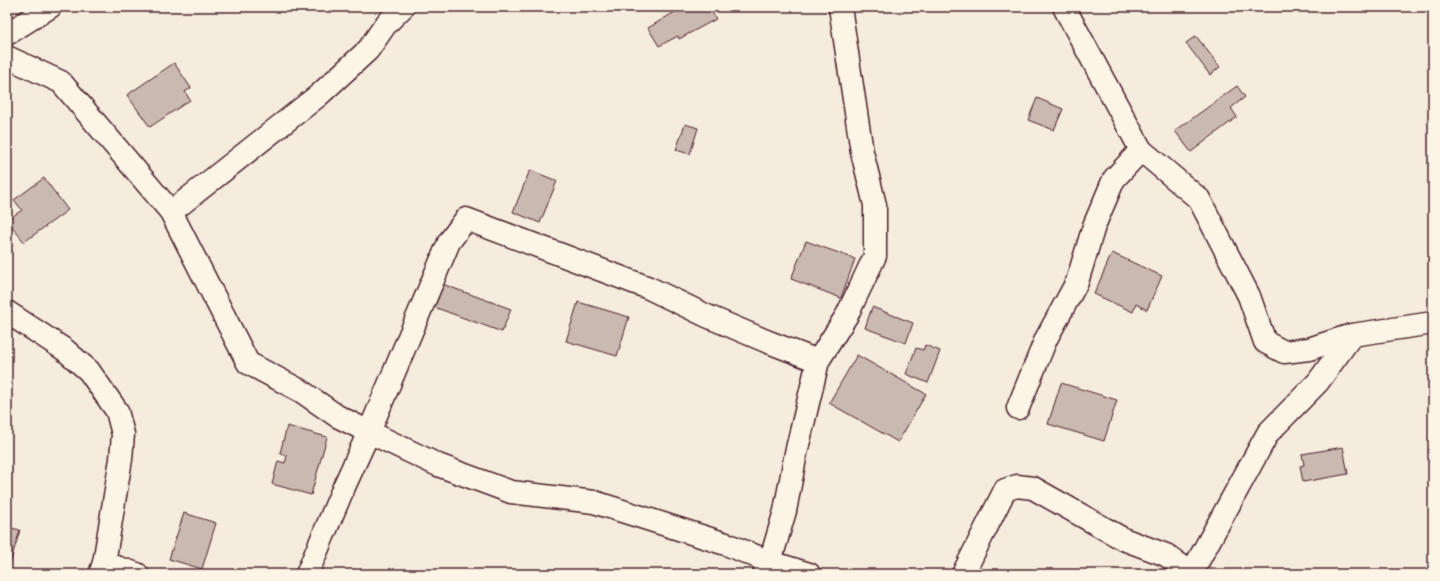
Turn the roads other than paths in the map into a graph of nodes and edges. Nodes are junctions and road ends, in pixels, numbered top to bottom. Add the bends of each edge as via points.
1 (50, 7) edge
2 (403, 7) edge
3 (840, 7) edge
4 (1070, 9) edge
5 (7, 34) edge
6 (7, 57) edge
7 (1141, 150) junction
8 (171, 212) junction
9 (7, 312) edge
10 (1433, 324) edge
11 (1352, 335) junction
12 (818, 360) junction
13 (1018, 408) dead end
14 (369, 432) junction
15 (767, 568) edge
16 (102, 569) edge
17 (136, 574) edge
18 (307, 574) edge
19 (809, 574) edge
20 (963, 574) edge
21 (1191, 574) edge

1 - 5 street
2 - 8 street via 386,24 368,50 319,95
3 - 12 street via 862,152 875,205 875,256 847,315
4 - 7 street
6 - 8 street via 61,82
7 - 11 street via 1199,199 1249,296 1264,342 1284,352 1309,349
7 - 13 street via 1114,179 1094,226 1077,282 1046,339
8 - 14 street via 248,363
9 - 16 street via 65,350 89,371 117,412 123,434 121,459
10 - 11 street
11 - 21 street via 1318,382 1268,433
12 - 14 street via 729,326 649,288 466,219 449,242
12 - 15 street via 785,511
14 - 15 street via 438,465 511,492 594,502 726,544
14 - 18 street
15 - 19 street
16 - 17 street
20 - 21 street via 1005,490 1018,486 1033,488 1123,539 1166,555

